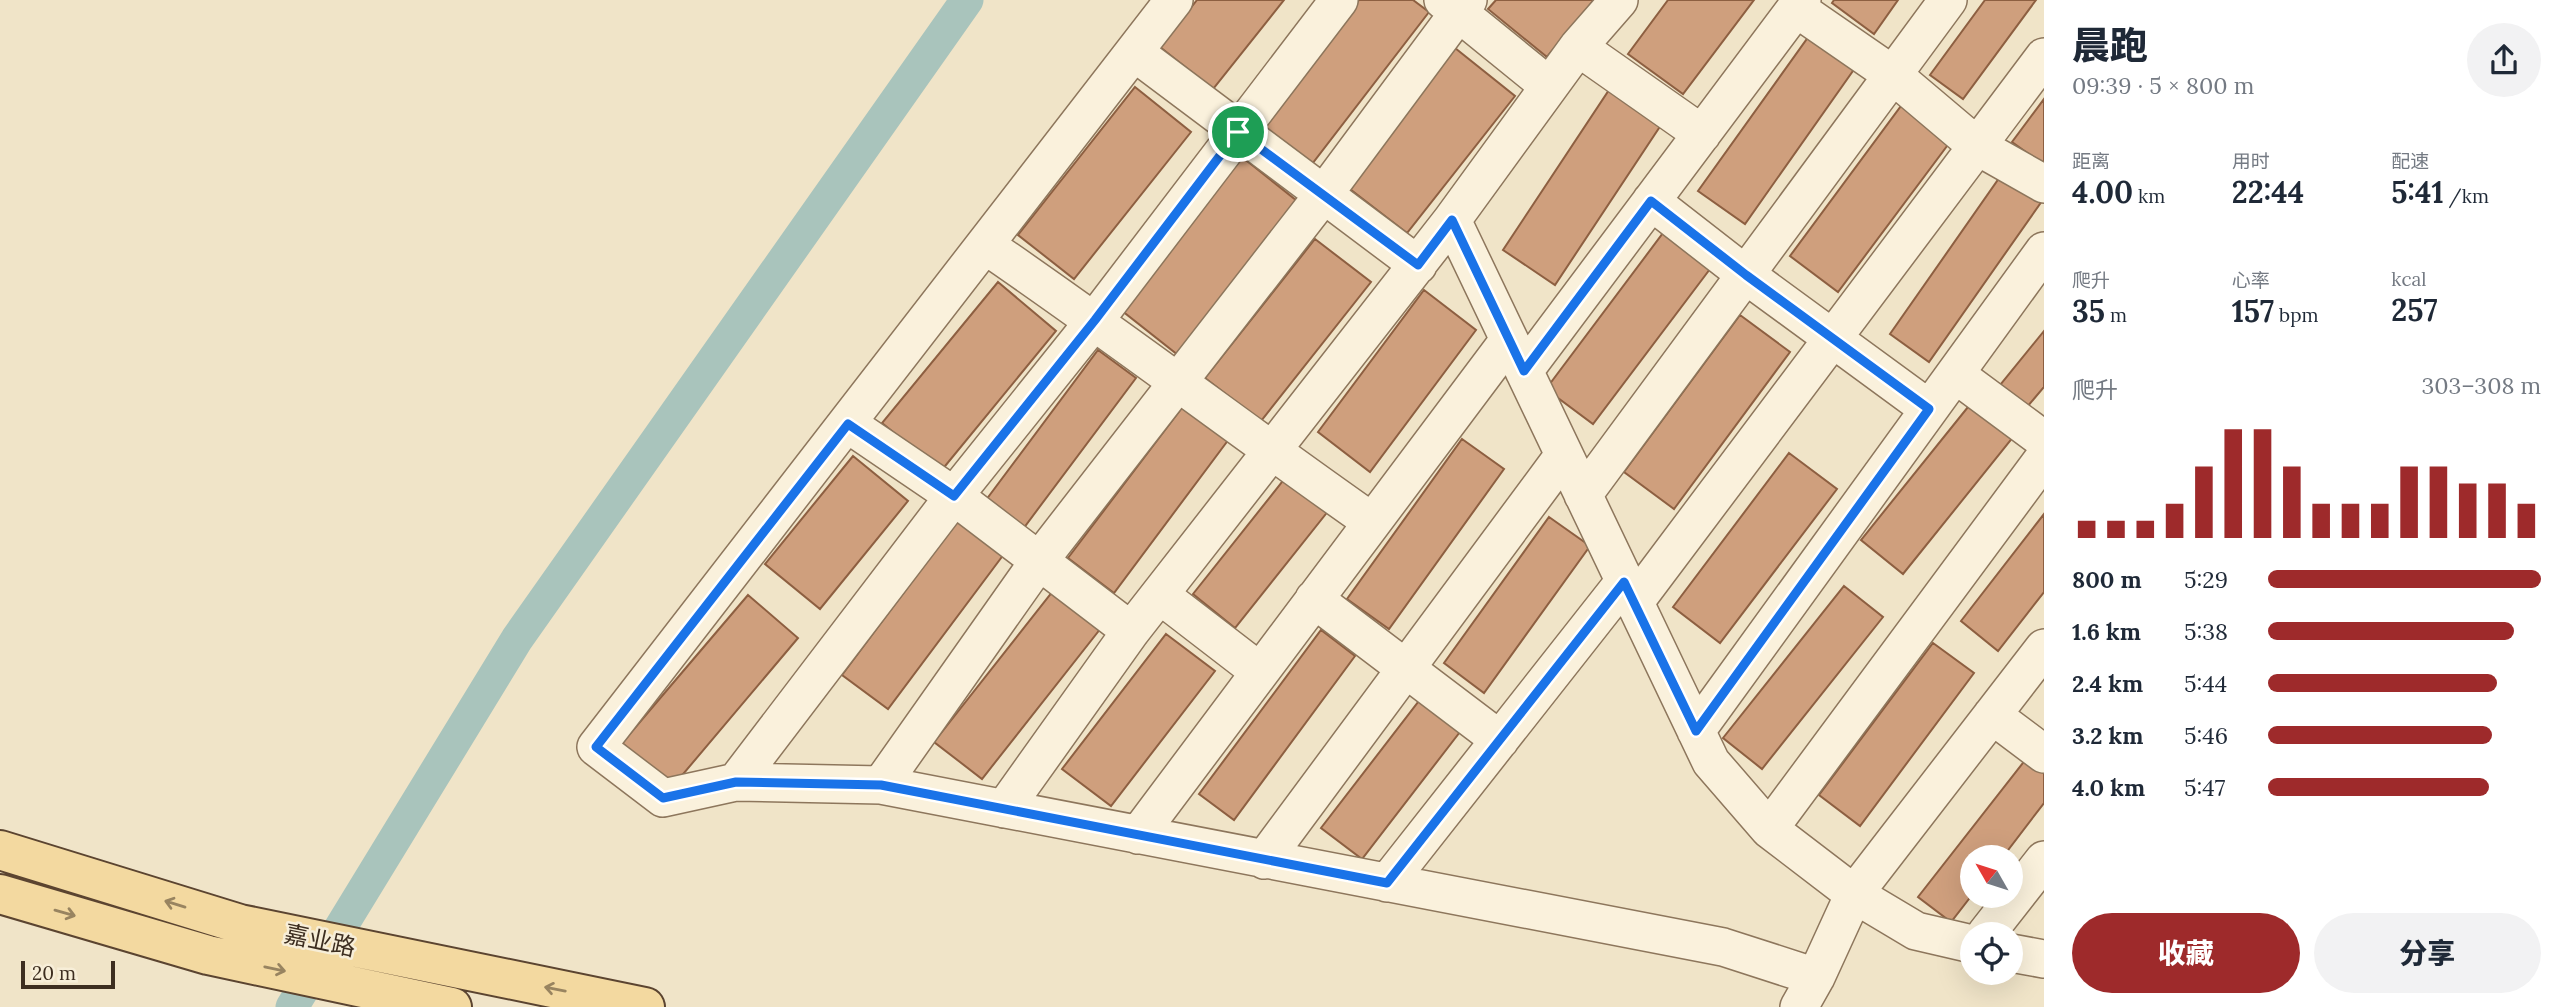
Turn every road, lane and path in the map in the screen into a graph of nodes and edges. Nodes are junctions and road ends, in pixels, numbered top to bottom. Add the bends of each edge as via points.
1 (1174, 0) edge
2 (1339, 0) edge
3 (1619, 0) edge
4 (1948, 0) edge
5 (1456, 4) edge
6 (1799, 4) edge
7 (1578, 47) junction
8 (1134, 52) junction
9 (2044, 57) edge
10 (1893, 75) junction
11 (1549, 86) junction
12 (1238, 132) junction
13 (1702, 134) junction
14 (1977, 146) junction
15 (2044, 184) edge
16 (1324, 194) junction
17 (1651, 201) junction
18 (1452, 220) junction
19 (985, 245) junction
20 (2044, 251) edge
21 (1418, 265) junction
22 (1746, 275) junction
23 (1095, 320) junction
24 (1834, 337) junction
25 (1516, 355) junction
26 (1955, 374) junction
27 (1180, 382) junction
28 (1929, 409) junction
29 (848, 424) junction
30 (2044, 440) edge
31 (1273, 453) junction
32 (1564, 455) junction
33 (2044, 458) edge
34 (1583, 495) junction
35 (954, 496) junction
36 (1372, 522) junction
37 (1039, 561) junction
38 (1629, 593) junction
39 (1160, 595) junction
40 (1314, 599) junction
41 (1132, 631) junction
42 (2044, 648) edge
43 (1406, 667) junction
44 (1260, 672) junction
45 (1992, 715) junction
46 (1696, 731) junction
47 (1500, 740) junction
48 (2044, 754) edge
49 (736, 782) junction
50 (881, 785) junction
51 (1004, 809) junction
52 (1769, 830) junction
53 (1138, 835) junction
54 (0, 850) edge
55 (1264, 860) junction
56 (2044, 860) edge
57 (1387, 883) junction
58 (0, 894) edge
59 (1854, 894) junction
60 (1995, 922) edge
61 (1960, 941) edge
62 (2023, 955) edge
63 (2044, 959) edge
64 (1808, 992) edge
65 (452, 1007) edge
66 (645, 1007) edge

1 - 8 street
2 - 12 street
3 - 7 street
4 - 10 street
5 - 11 street
5 - 16 street
6 - 10 street
6 - 13 street
7 - 11 street
7 - 13 street
8 - 12 street
8 - 19 street
9 - 14 street
10 - 14 street
10 - 22 street
11 - 18 street
12 - 16 street
12 - 23 street
13 - 17 street
14 - 15 street
14 - 24 street
16 - 21 street
16 - 27 street
17 - 22 street
17 - 25 street
18 - 21 street
18 - 25 street
19 - 23 street
19 - 29 street
20 - 26 street
21 - 31 street
22 - 24 street
22 - 34 street
23 - 27 street
23 - 35 street
24 - 28 street
24 - 38 street
25 - 32 street
25 - 36 street
26 - 28 street
26 - 30 street
27 - 31 street
27 - 37 street
28 - 46 street
29 - 35 street
29 - 49 street via 596,747 663,798
31 - 36 street
31 - 39 street
32 - 34 street
32 - 43 street
33 - 52 street
34 - 38 street
35 - 37 street
35 - 49 street
36 - 40 street
37 - 41 street
37 - 50 street
38 - 46 street
38 - 47 street
39 - 41 street
39 - 44 street
40 - 43 street
40 - 44 street
41 - 51 street
42 - 45 street
43 - 47 street
43 - 55 street
44 - 53 street
45 - 48 street
45 - 59 street
46 - 52 street via 1710,762
47 - 57 street
49 - 50 street
50 - 51 street
51 - 53 street
52 - 59 street
53 - 55 street
66 -> 54 main road, 嘉业路 via 240,924
55 - 57 street
56 - 60 street
57 - 64 street via 1723,947
58 -> 65 main road, 嘉业路 via 208,955
59 - 61 street via 1916,931
59 - 64 street
62 - 63 street

